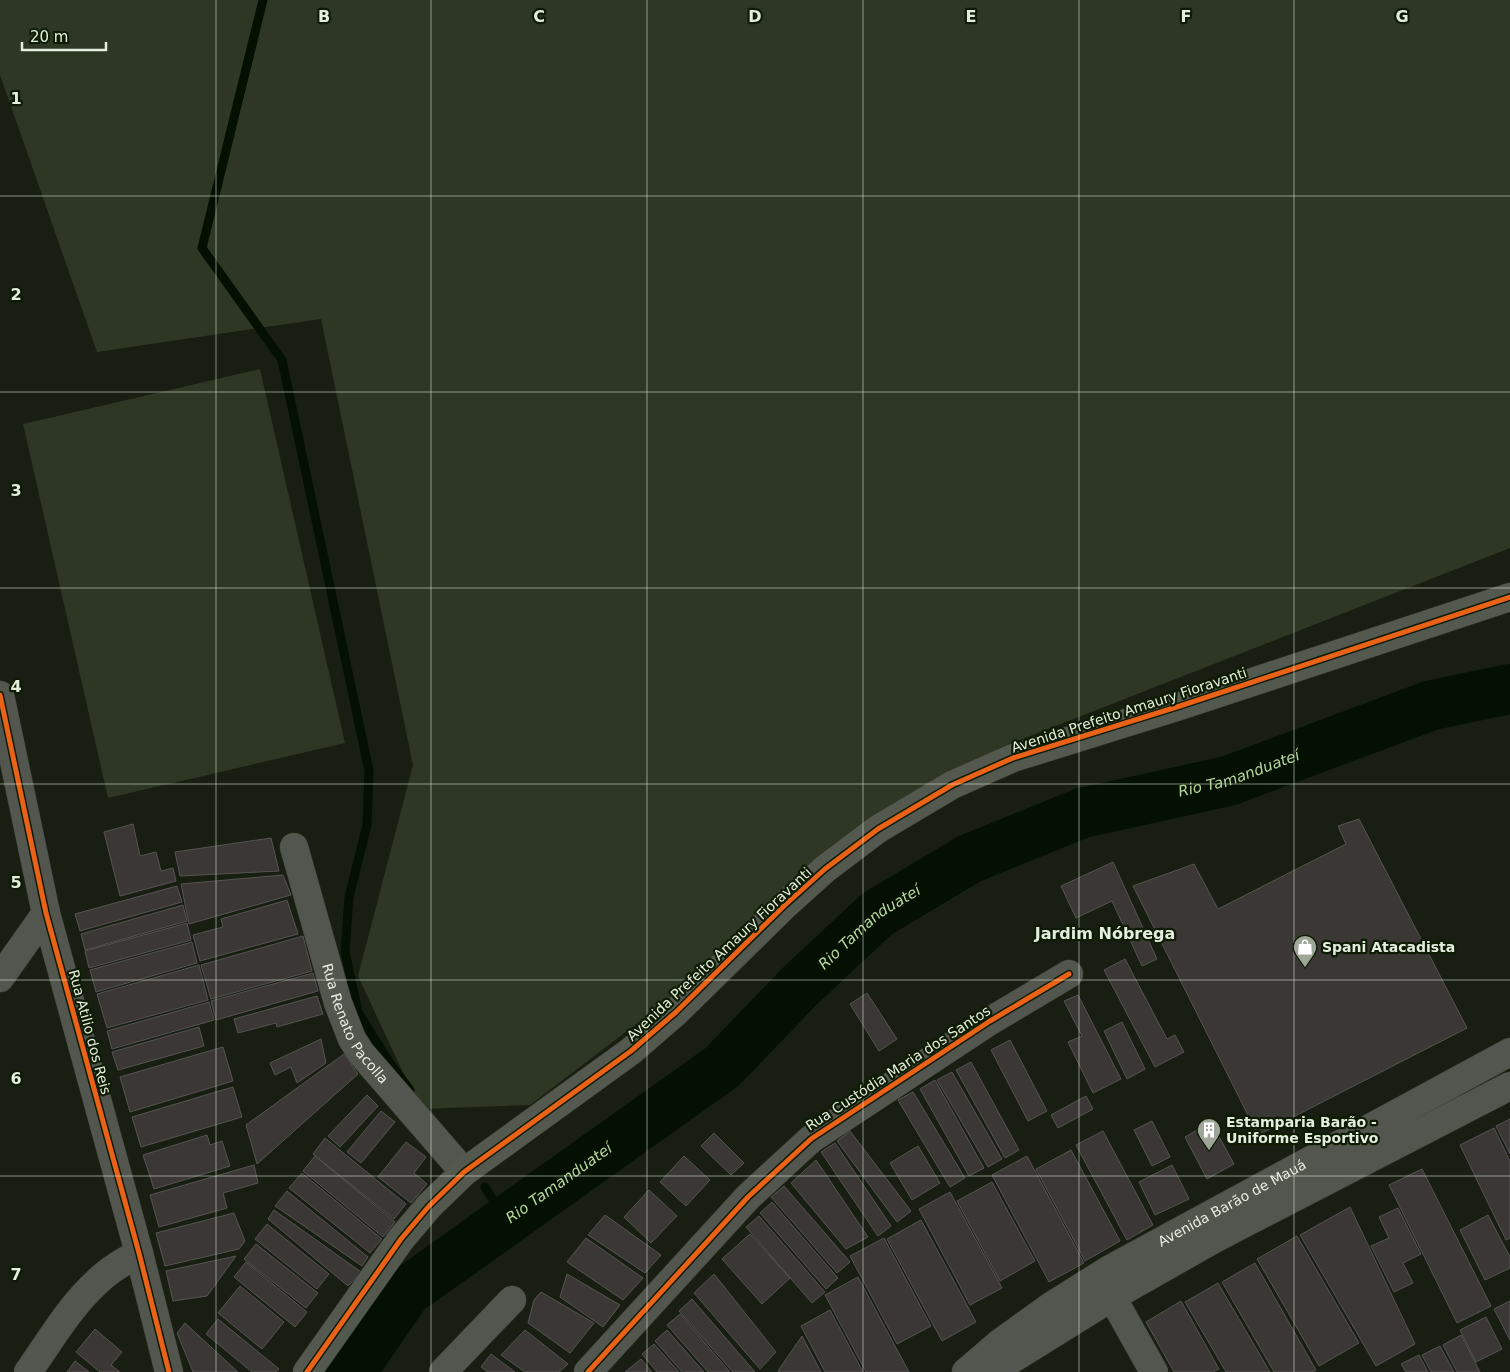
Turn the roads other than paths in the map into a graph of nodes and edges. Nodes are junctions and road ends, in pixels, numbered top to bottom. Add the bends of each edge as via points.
1 (1510, 597) edge
2 (0, 695) edge
3 (294, 847) dead end
4 (46, 913) junction
5 (1069, 974) dead end
6 (0, 978) edge
7 (1510, 1052) edge
8 (1510, 1086) edge
9 (464, 1172) junction
10 (139, 1253) junction
11 (1112, 1297) junction
12 (512, 1300) dead end
13 (28, 1372) edge
14 (170, 1372) edge
15 (307, 1372) edge
16 (444, 1372) edge
17 (588, 1372) edge
18 (966, 1372) edge
19 (996, 1372) edge
20 (1154, 1372) edge

1 - 9 street, Avenida Prefeito Amaury Fioravanti via 1013,758 952,786 878,829 825,869 631,1051
2 - 4 street, Rua Atilio dos Reis
3 - 9 street, Rua Renato Pacolla via 338,1003 352,1039
4 - 6 street
4 - 10 street, Rua Atilio dos Reis
5 - 17 street, Rua Custódia Maria dos Santos via 990,1021 810,1139 748,1197
7 - 18 main road, Avenida Barão de Mauá via 1110,1270 1000,1342
8 - 11 main road, Avenida Barão de Mauá via 1216,1238
9 - 15 street, Avenida Prefeito Amaury Fioravanti via 429,1206 402,1240
10 - 13 street via 98,1280 81,1298
10 - 14 street, Rua Atilio dos Reis
11 - 19 main road, Avenida Barão de Mauá
11 - 20 street
12 - 16 street

